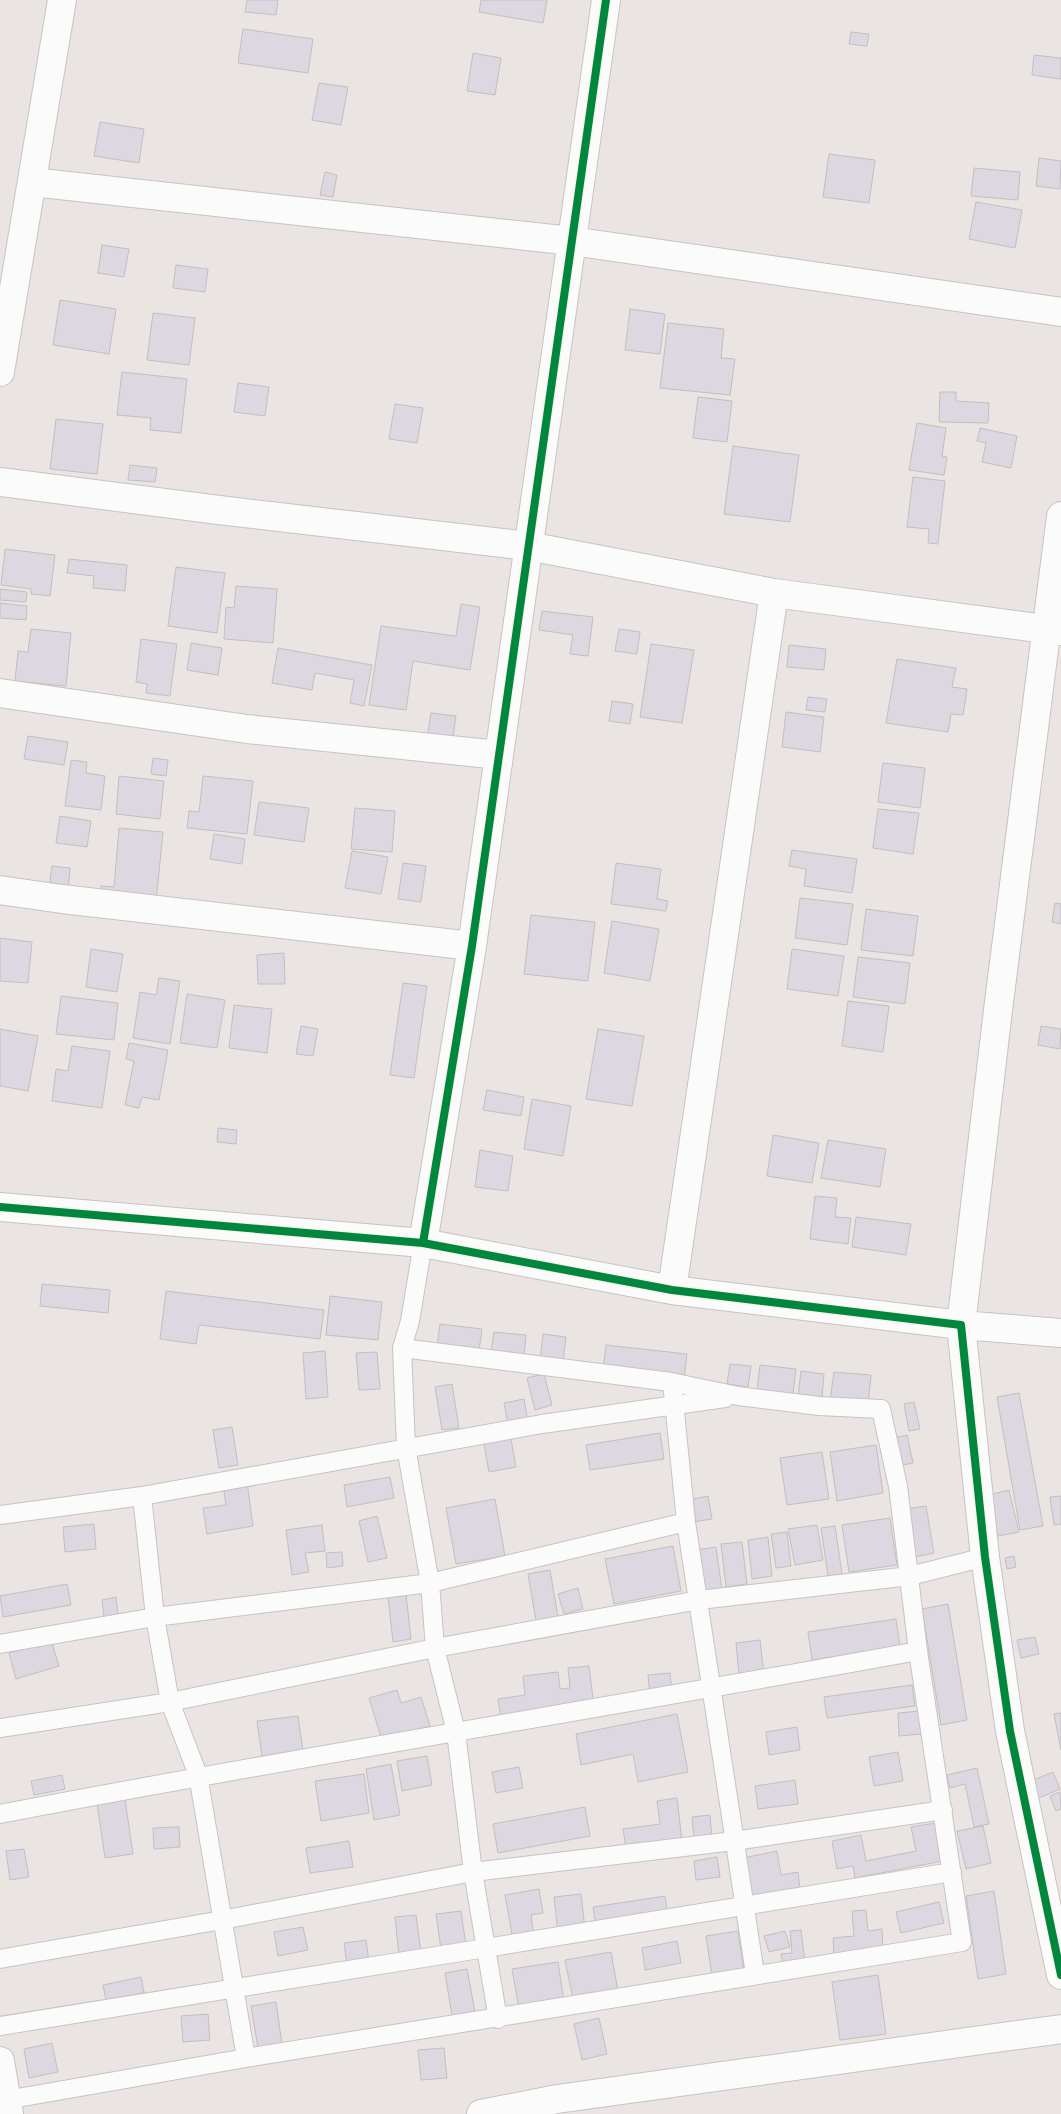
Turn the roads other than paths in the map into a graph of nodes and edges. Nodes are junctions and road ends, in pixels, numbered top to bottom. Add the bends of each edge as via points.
1 (62, 0) edge
2 (606, 0) edge
3 (32, 182) junction
4 (572, 242) junction
5 (1061, 312) edge
6 (0, 372) edge
7 (0, 482) edge
8 (1061, 516) edge
9 (528, 546) junction
10 (774, 593) junction
11 (1054, 630) edge
12 (0, 693) edge
13 (499, 755) junction
14 (0, 890) edge
15 (472, 946) junction
16 (0, 1207) edge
17 (423, 1243) junction
18 (672, 1290) junction
19 (962, 1325) junction
20 (1061, 1333) edge
21 (402, 1348) junction
22 (671, 1382) junction
23 (738, 1396) junction
24 (675, 1404) junction
25 (406, 1447) junction
26 (142, 1496) junction
27 (0, 1515) edge
28 (686, 1522) junction
29 (985, 1557) junction
30 (910, 1576) junction
31 (430, 1583) junction
32 (700, 1600) junction
33 (155, 1617) junction
34 (0, 1644) edge
35 (435, 1648) junction
36 (918, 1650) junction
37 (712, 1689) junction
38 (170, 1702) junction
39 (0, 1728) edge
40 (456, 1732) junction
41 (198, 1775) junction
42 (943, 1810) junction
43 (0, 1814) edge
44 (734, 1840) junction
45 (473, 1872) junction
46 (952, 1872) junction
47 (745, 1906) junction
48 (222, 1920) junction
49 (486, 1948) junction
50 (0, 1959) edge
51 (755, 1974) junction
52 (1061, 1975) edge
53 (234, 1988) junction
54 (498, 2019) junction
55 (0, 2026) edge
56 (1061, 2029) edge
57 (246, 2058) junction
58 (0, 2062) edge
59 (8, 2107) edge
60 (559, 2107) edge
61 (481, 2114) edge

1 - 3 street
2 - 4 street
3 - 4 street
3 - 6 street
4 - 5 street
4 - 9 street
7 - 9 street
8 - 11 street
9 - 10 street
9 - 13 street
10 - 11 street
10 - 18 street
11 - 19 street via 998,1010
12 - 13 street via 247,729
13 - 15 street
14 - 15 street
15 - 17 street
16 - 17 street
17 - 18 street
17 - 21 lane via 410,1321
18 - 19 street
19 - 20 street
19 - 29 street
21 - 22 lane
21 - 25 lane
22 - 23 lane
22 - 24 lane
23 - 24 lane
23 - 30 lane via 819,1406 881,1409 898,1486
24 - 25 lane
24 - 28 lane
25 - 26 lane
25 - 31 lane
26 - 27 lane
26 - 33 lane
28 - 31 lane
28 - 32 lane
29 - 30 lane
29 - 52 street via 1010,1731
30 - 32 lane
30 - 36 lane
31 - 33 lane
31 - 35 lane
32 - 35 lane
32 - 37 lane
33 - 34 lane
33 - 38 lane
35 - 38 lane
35 - 40 lane
36 - 37 lane
36 - 42 lane
37 - 40 lane
37 - 44 lane
38 - 39 lane
38 - 41 lane
40 - 41 lane
40 - 45 lane
41 - 43 lane
41 - 48 lane
42 - 44 lane
42 - 46 lane
44 - 45 lane
44 - 47 lane
45 - 48 lane
45 - 49 lane
46 - 47 lane
46 - 51 lane via 962,1942
47 - 49 lane
47 - 51 lane
48 - 50 lane
48 - 53 lane
49 - 53 lane
49 - 54 lane
51 - 54 lane
53 - 55 lane
53 - 57 lane
54 - 57 lane
56 - 60 street
57 - 59 lane
58 - 59 street
60 - 61 street

